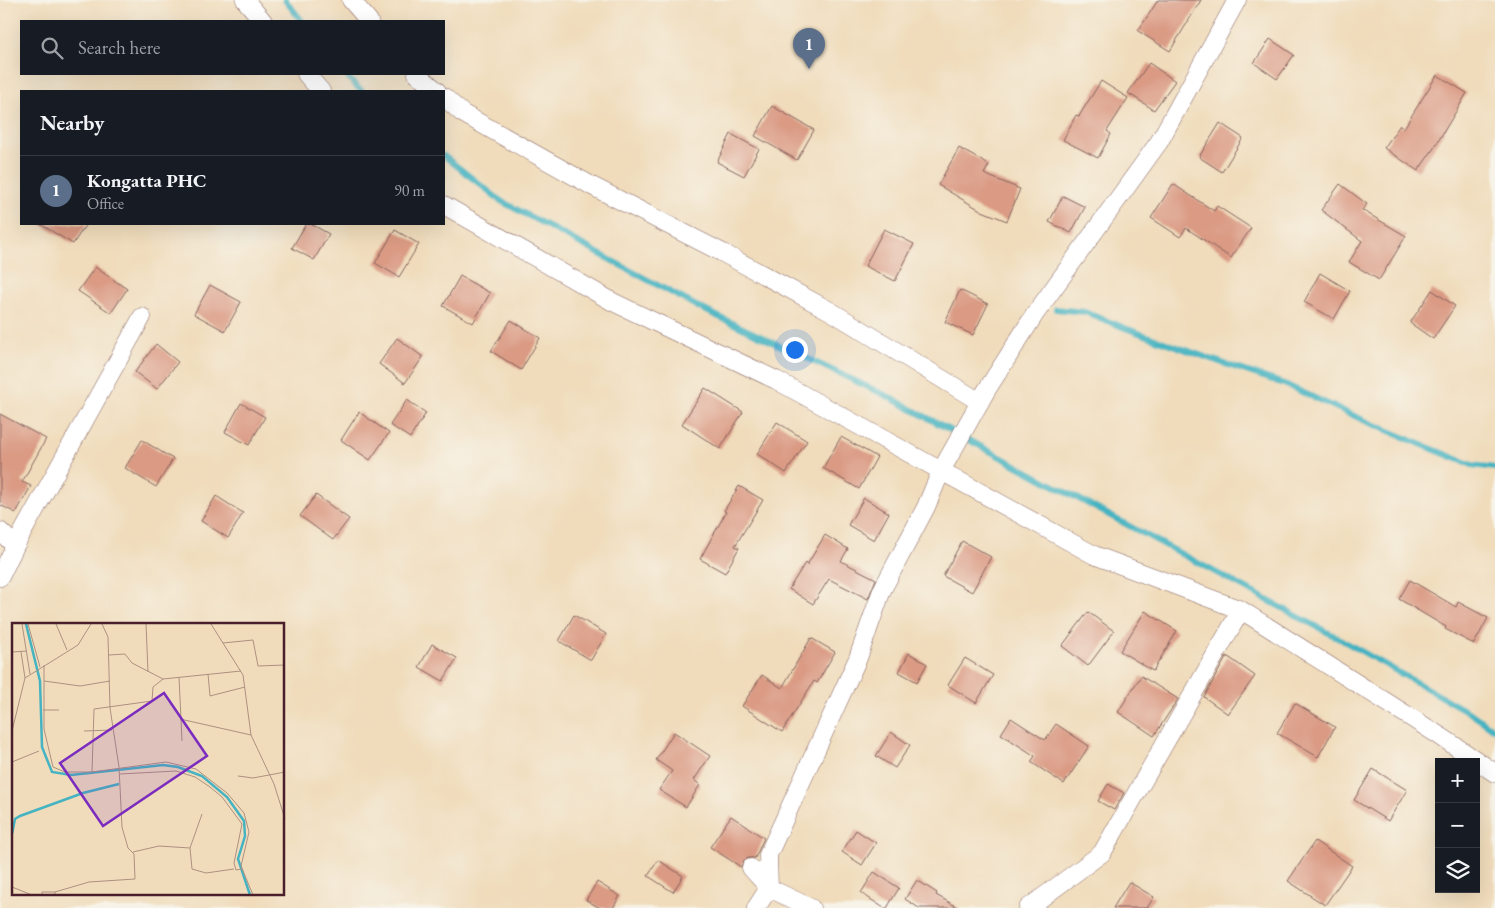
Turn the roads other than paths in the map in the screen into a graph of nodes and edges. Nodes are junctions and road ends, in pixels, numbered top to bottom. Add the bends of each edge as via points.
1 (245, 0) edge
2 (350, 0) edge
3 (1236, 0) edge
4 (261, 20) edge
5 (368, 20) edge
6 (307, 75) edge
7 (418, 75) edge
8 (320, 90) edge
9 (436, 90) edge
10 (445, 98) edge
11 (445, 206) edge
12 (142, 317) dead end
13 (980, 402) junction
14 (942, 471) junction
15 (0, 531) edge
16 (15, 546) junction
17 (0, 577) edge
18 (1240, 610) junction
19 (1495, 773) edge
20 (751, 868) dead end
21 (769, 888) junction
22 (756, 908) edge
23 (811, 908) edge
24 (1028, 908) edge

1 - 4 street
2 - 5 street
3 - 13 street via 1159,142 1035,314
6 - 8 street
7 - 9 street
10 - 13 street via 462,113 592,186 832,312
11 - 14 street via 613,302 776,380
12 - 16 street
13 - 14 street
14 - 18 street via 1094,555
14 - 21 street via 882,590 858,658 768,855
15 - 16 street
16 - 17 street
18 - 19 street
18 - 24 street via 1102,853
20 - 21 street
21 - 22 street
21 - 23 street

